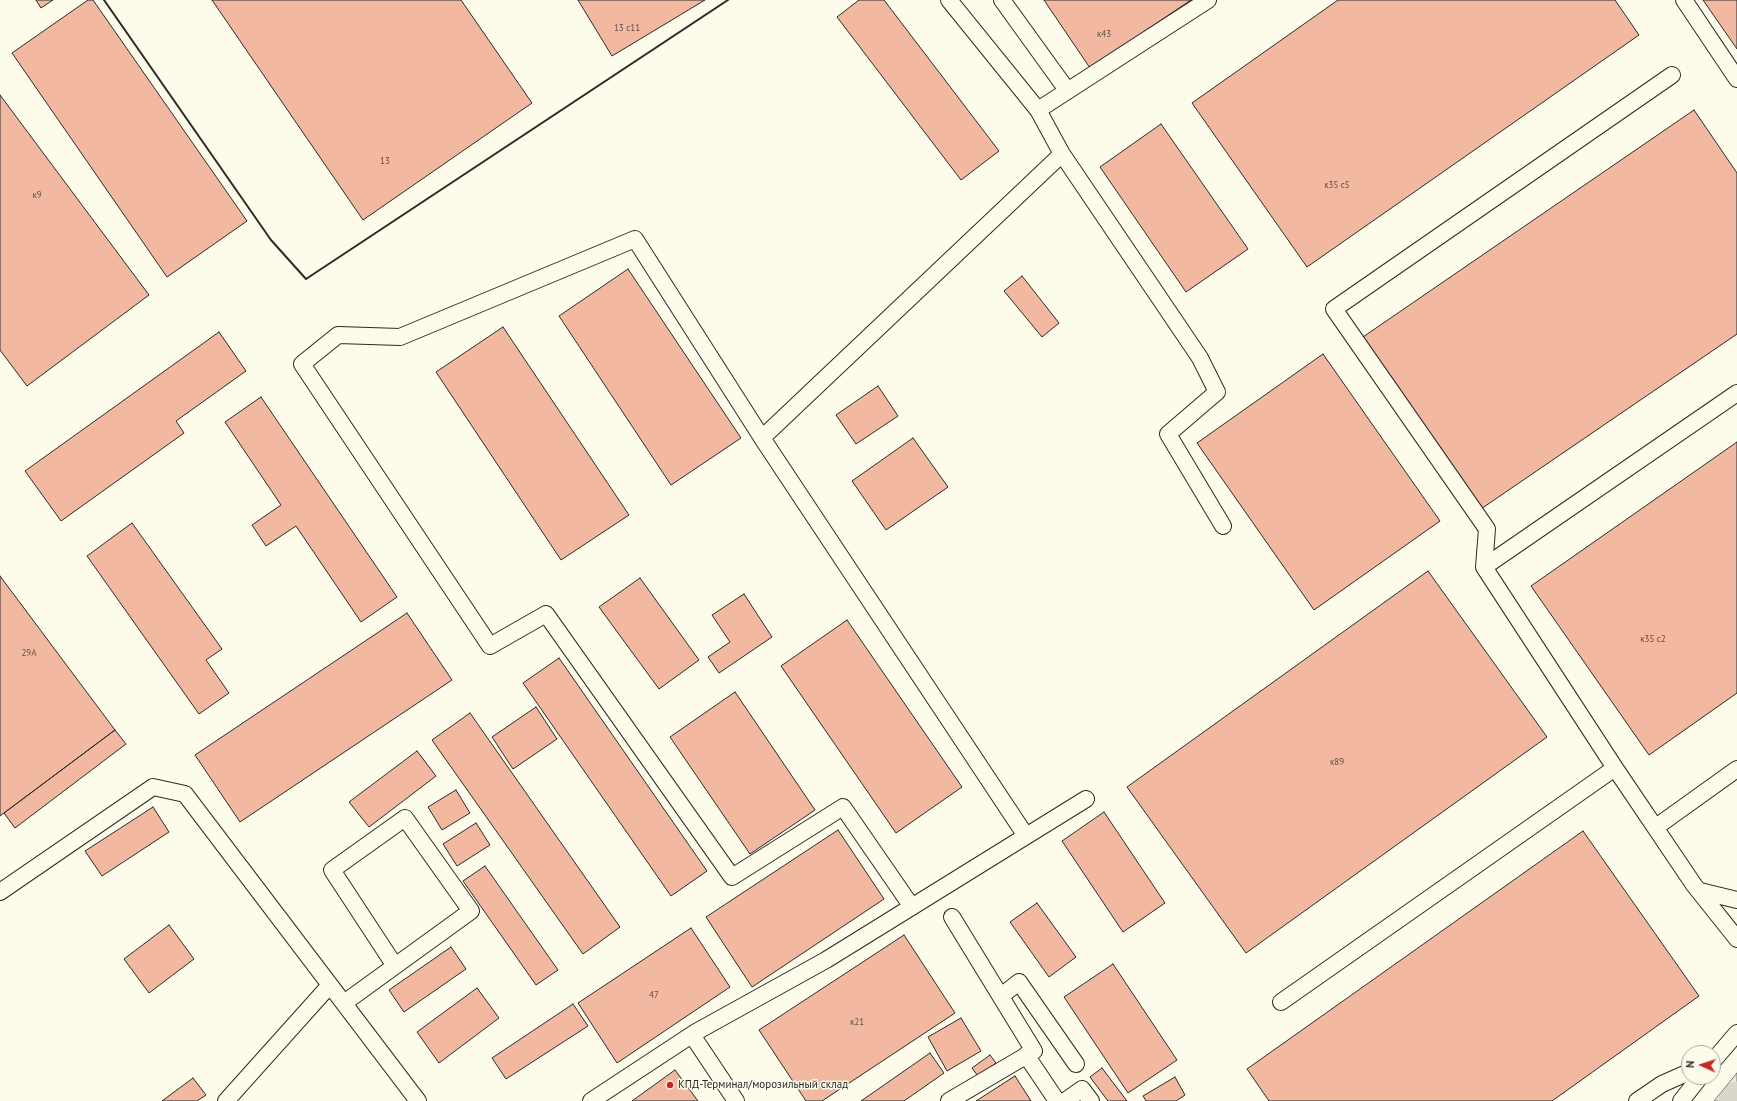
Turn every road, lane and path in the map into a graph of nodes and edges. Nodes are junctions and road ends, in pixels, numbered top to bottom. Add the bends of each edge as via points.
1 (949, 0) edge
2 (1002, 0) edge
3 (1208, 0) edge
4 (1684, 0) edge
5 (1672, 75) dead end
6 (1737, 79) edge
7 (1067, 90) junction
8 (1038, 110) junction
9 (1062, 154) junction
10 (1737, 393) edge
11 (762, 438) junction
12 (1223, 526) dead end
13 (1484, 567) junction
14 (1615, 768) junction
15 (1737, 769) edge
16 (1086, 799) dead end
17 (1656, 827) junction
18 (1026, 836) junction
19 (1700, 891) junction
20 (0, 892) edge
21 (1737, 900) edge
22 (912, 907) junction
23 (952, 917) dead end
24 (1737, 939) edge
25 (395, 966) junction
26 (330, 985) junction
27 (1001, 996) junction
28 (1281, 1002) dead end
29 (344, 1003) junction
30 (1737, 1033) edge
31 (692, 1036) junction
32 (1721, 1052) edge
33 (1026, 1055) junction
34 (1076, 1064) dead end
35 (1681, 1076) edge
36 (1694, 1085) edge
37 (226, 1101) edge
38 (418, 1101) edge
39 (591, 1101) edge
40 (736, 1101) edge
41 (949, 1101) edge
42 (1057, 1101) edge
43 (1064, 1101) edge
44 (1091, 1101) edge
45 (1637, 1101) edge
46 (1681, 1101) edge

1 - 8 lane
2 - 7 lane
3 - 7 lane
4 - 6 lane
5 - 13 lane via 1334,309 1487,529
7 - 8 lane
8 - 9 lane
9 - 11 lane
9 - 12 lane via 1200,358 1217,392 1168,434
10 - 13 lane
11 - 18 lane
11 - 22 lane via 635,239 400,337 338,335 302,364 490,646 546,614 732,877 843,807
13 - 14 lane
14 - 17 lane
14 - 28 lane
15 - 17 lane
16 - 18 lane
17 - 19 lane
18 - 22 lane
19 - 21 lane
19 - 24 lane
20 - 26 lane via 153,786 185,794
22 - 31 lane via 826,960
23 - 27 lane
25 - 25 lane via 471,911 405,818 332,870
25 - 29 lane
26 - 29 lane
26 - 37 lane
27 - 33 lane via 1034,1051
27 - 34 lane via 1019,982
29 - 38 lane
30 - 32 lane
31 - 39 lane
31 - 40 lane
33 - 41 lane
33 - 42 lane
35 - 45 lane via 1662,1084
36 - 46 lane
43 - 44 lane via 1082,1089

